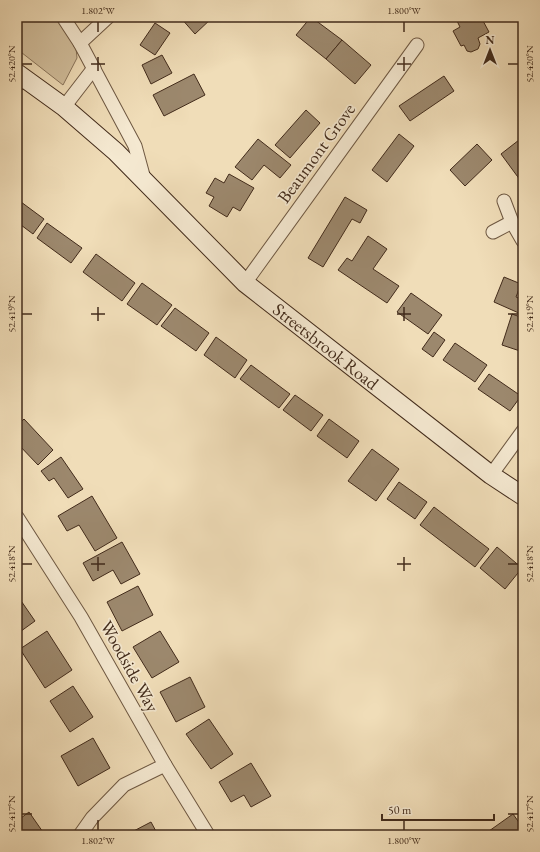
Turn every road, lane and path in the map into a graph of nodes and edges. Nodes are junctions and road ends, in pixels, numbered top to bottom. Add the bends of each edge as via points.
1 (63, 17) edge
2 (108, 17) edge
3 (80, 43) junction
4 (417, 45) dead end
5 (94, 68) junction
6 (20, 81) edge
7 (64, 107) junction
8 (144, 179) junction
9 (504, 201) dead end
10 (512, 222) junction
11 (493, 232) dead end
12 (523, 241) edge
13 (245, 283) junction
14 (523, 431) edge
15 (491, 475) junction
16 (523, 496) edge
17 (17, 517) edge
18 (165, 765) junction
19 (80, 835) edge
20 (208, 835) edge

1 - 3 street, Streetsbrook Road
2 - 3 street
3 - 5 street, Streetsbrook Road
4 - 13 street, Beaumont Grove
5 - 7 street
5 - 8 street, Streetsbrook Road via 135,146
6 - 7 main road, Streetsbrook Road
7 - 8 main road, Streetsbrook Road
8 - 13 main road, Streetsbrook Road
9 - 10 street
10 - 11 street
10 - 12 street
13 - 15 main road, Streetsbrook Road
14 - 15 street
15 - 16 main road, Streetsbrook Road
17 - 18 street, Woodside Way via 82,617
18 - 19 street via 124,785 92,818
18 - 20 street, Woodside Way

